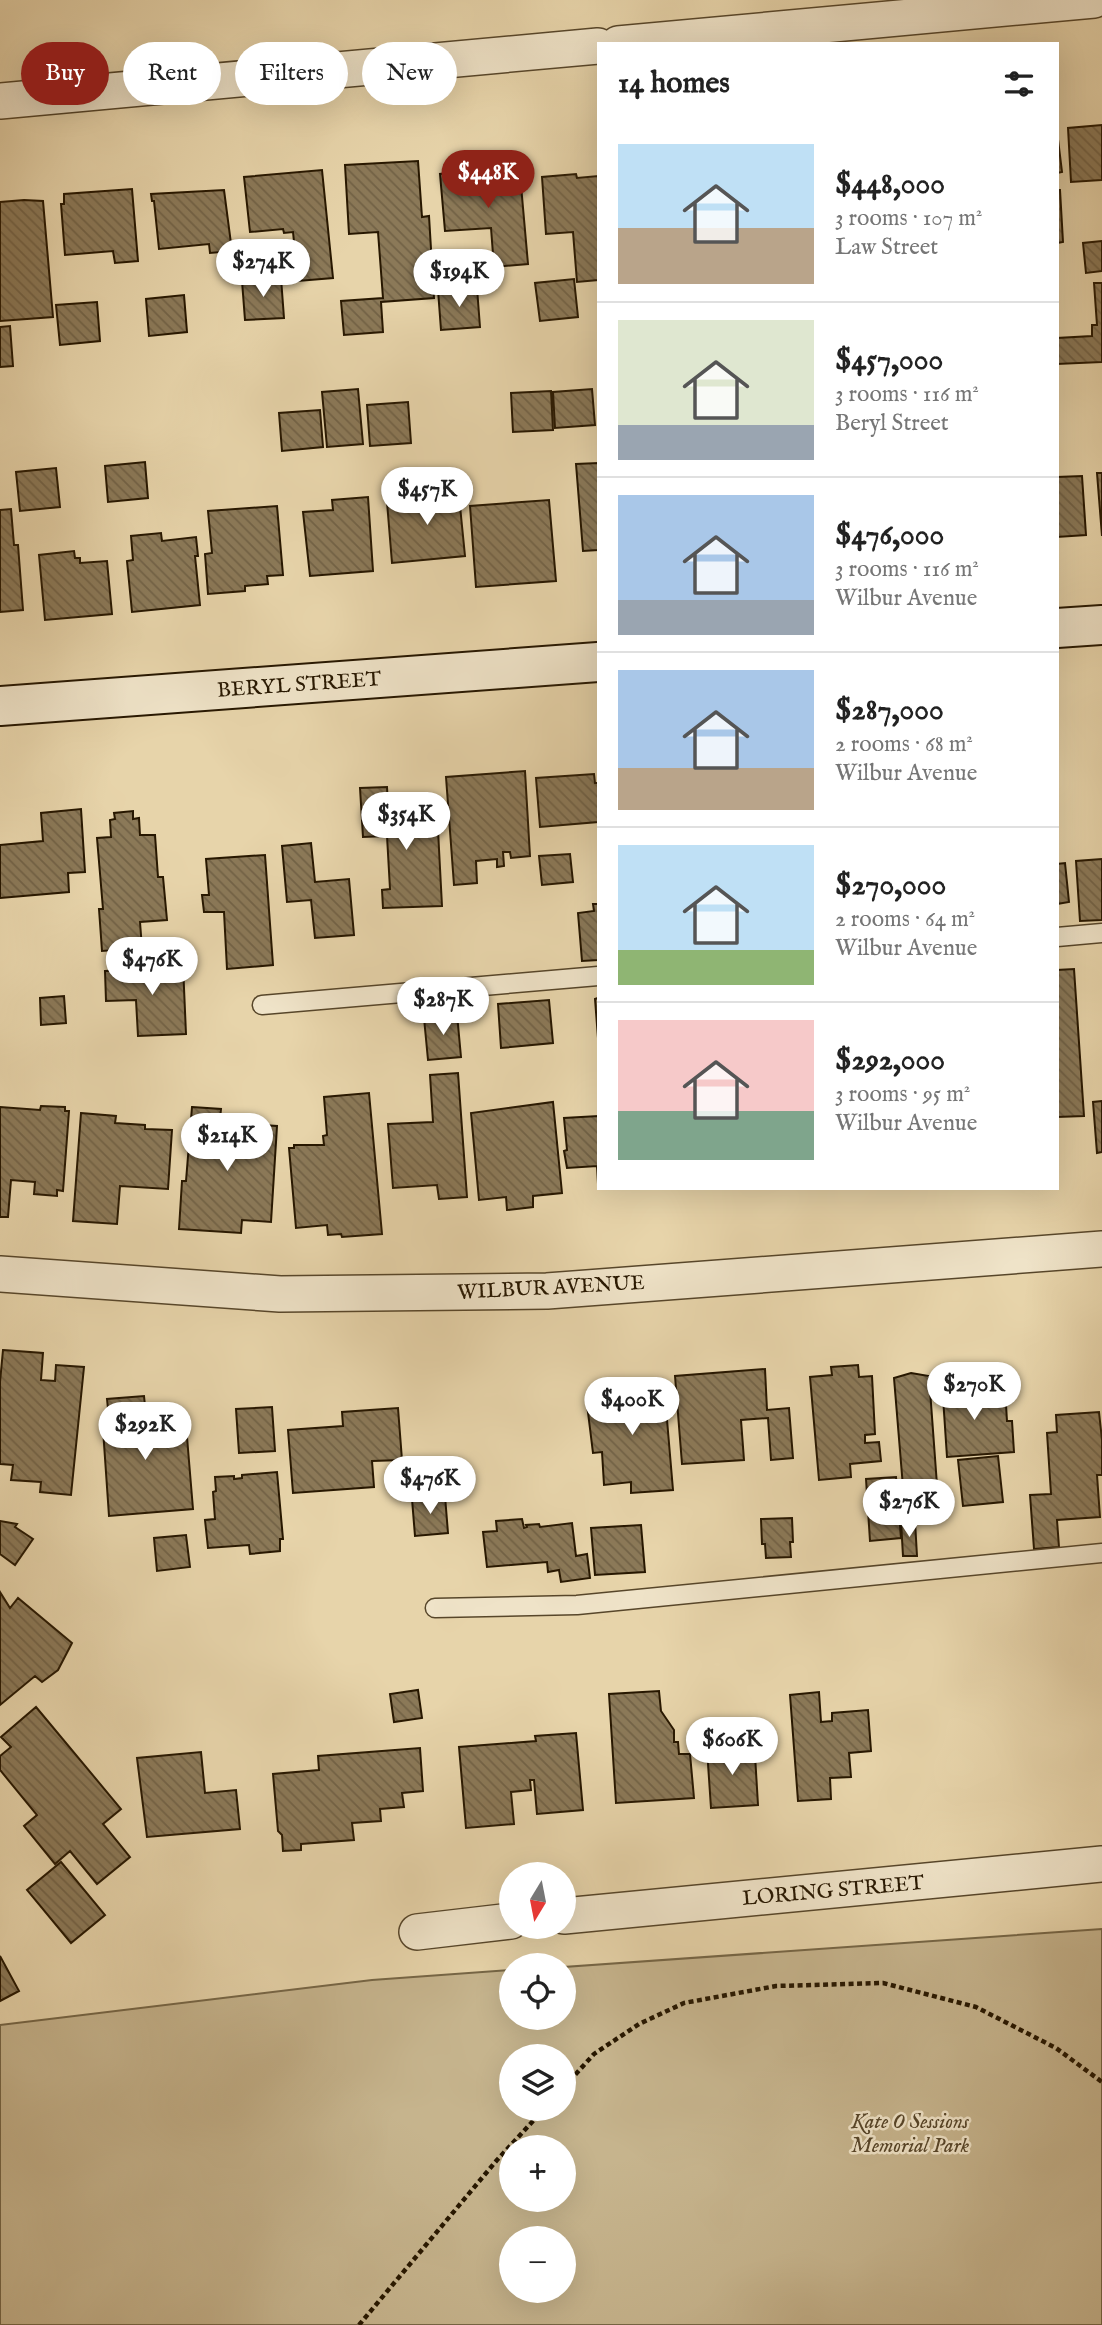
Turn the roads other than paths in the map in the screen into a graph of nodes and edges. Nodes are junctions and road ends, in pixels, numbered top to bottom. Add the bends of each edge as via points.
1 (1094, 0) edge
2 (640, 42) edge
3 (597, 46) edge
4 (0, 101) edge
5 (1102, 625) edge
6 (1059, 628) edge
7 (597, 662) edge
8 (0, 705) edge
9 (1102, 933) edge
10 (1059, 937) edge
11 (597, 976) edge
12 (262, 1005) dead end
13 (1102, 1249) edge
14 (0, 1274) edge
15 (1102, 1553) edge
16 (435, 1608) dead end
17 (1102, 1864) edge
18 (576, 1915) edge
19 (499, 1922) edge
20 (416, 1931) dead end

1 - 2 street
3 - 4 street
5 - 6 main road
7 - 8 main road, BERYL STREET
9 - 10 lane
11 - 12 lane
13 - 14 street, WILBUR AVENUE via 547,1291 281,1294
15 - 16 lane via 577,1605
17 - 18 street, LORING STREET
19 - 20 street

